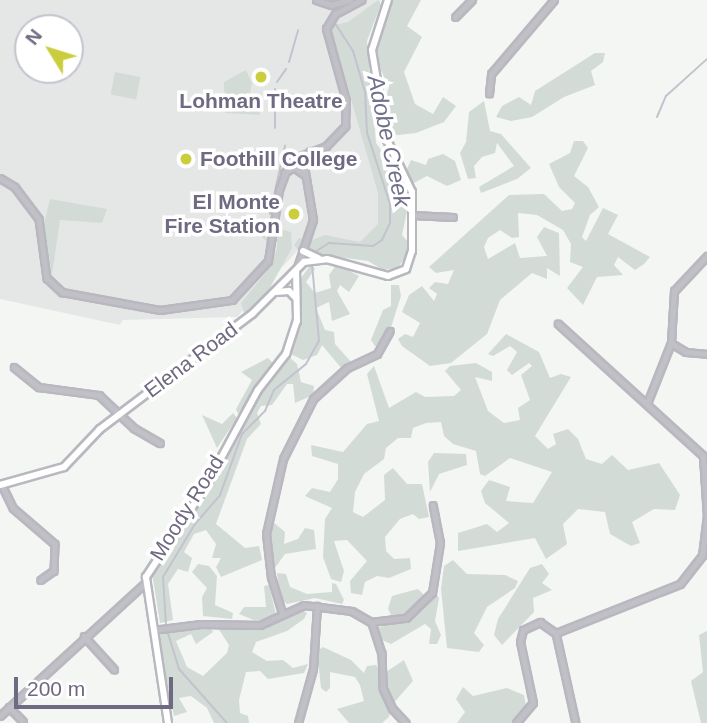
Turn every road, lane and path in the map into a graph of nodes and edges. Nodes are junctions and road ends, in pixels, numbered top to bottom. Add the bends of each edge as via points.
1 (316, 0) edge
2 (350, 0) edge
3 (361, 0) edge
4 (388, 0) edge
5 (472, 0) edge
6 (554, 0) edge
7 (455, 18) dead end
8 (489, 94) dead end
9 (313, 150) junction
10 (284, 174) junction
11 (0, 178) edge
12 (307, 179) junction
13 (412, 215) junction
14 (453, 217) dead end
15 (303, 251) junction
16 (707, 256) edge
17 (320, 258) junction
18 (296, 269) junction
19 (275, 292) junction
20 (297, 299) junction
21 (558, 324) dead end
22 (390, 331) dead end
23 (671, 343) junction
24 (707, 354) edge
25 (14, 367) dead end
26 (648, 401) junction
27 (121, 413) junction
28 (160, 443) dead end
29 (1, 485) edge
30 (433, 506) dead end
31 (707, 517) edge
32 (41, 580) dead end
33 (145, 583) junction
34 (317, 606) junction
35 (282, 613) junction
36 (372, 622) junction
37 (153, 630) junction
38 (556, 633) junction
39 (83, 636) junction
40 (114, 669) dead end
41 (9, 707) junction
42 (0, 716) edge
43 (23, 721) dead end
44 (168, 723) edge
45 (298, 723) edge
46 (406, 723) edge
47 (516, 723) edge
48 (576, 723) edge

1 - 2 street via 331,5
3 - 9 street via 335,14 326,26 347,119 339,136
4 - 13 street via 372,50 385,132 410,184
5 - 7 street
6 - 8 street via 491,74
9 - 10 street via 294,156
9 - 12 street, Elena Road via 303,158
10 - 11 street via 270,255 253,283 225,303 168,310 71,295 54,286 45,271 38,219 15,187
10 - 12 street via 297,168
12 - 15 street, Elena Road via 313,220
13 - 14 street
13 - 17 street via 410,261 397,275 383,276
15 - 17 street
15 - 18 street, Elena Road
16 - 23 street via 674,291
17 - 18 street
18 - 19 street, Elena Road
18 - 20 street, Moody Road
19 - 20 street via 289,291
19 - 27 street, Elena Road
20 - 33 street, Moody Road via 295,336 286,354 247,407 206,486 150,567
21 - 26 street
22 - 35 street via 377,354 347,368 313,398 283,459 266,534 271,578
23 - 24 street via 686,352
23 - 26 street
25 - 27 street via 39,387 99,395
26 - 31 street via 703,456
27 - 28 street via 134,428
27 - 29 street, Elena Road via 64,467
29 - 32 street via 13,508 55,544 54,571
30 - 36 street via 440,543 432,593 406,618
31 - 38 street via 702,556 680,584
33 - 37 street, Moody Road
33 - 39 street
34 - 35 street
34 - 36 street via 352,611
34 - 45 street via 313,669
35 - 37 street via 260,625 201,624
36 - 46 street via 382,653 383,688
37 - 44 street, Moody Road
38 - 47 street via 540,622 523,630 520,642 533,703
38 - 48 street
39 - 40 street
39 - 41 street
41 - 42 street
41 - 43 street

